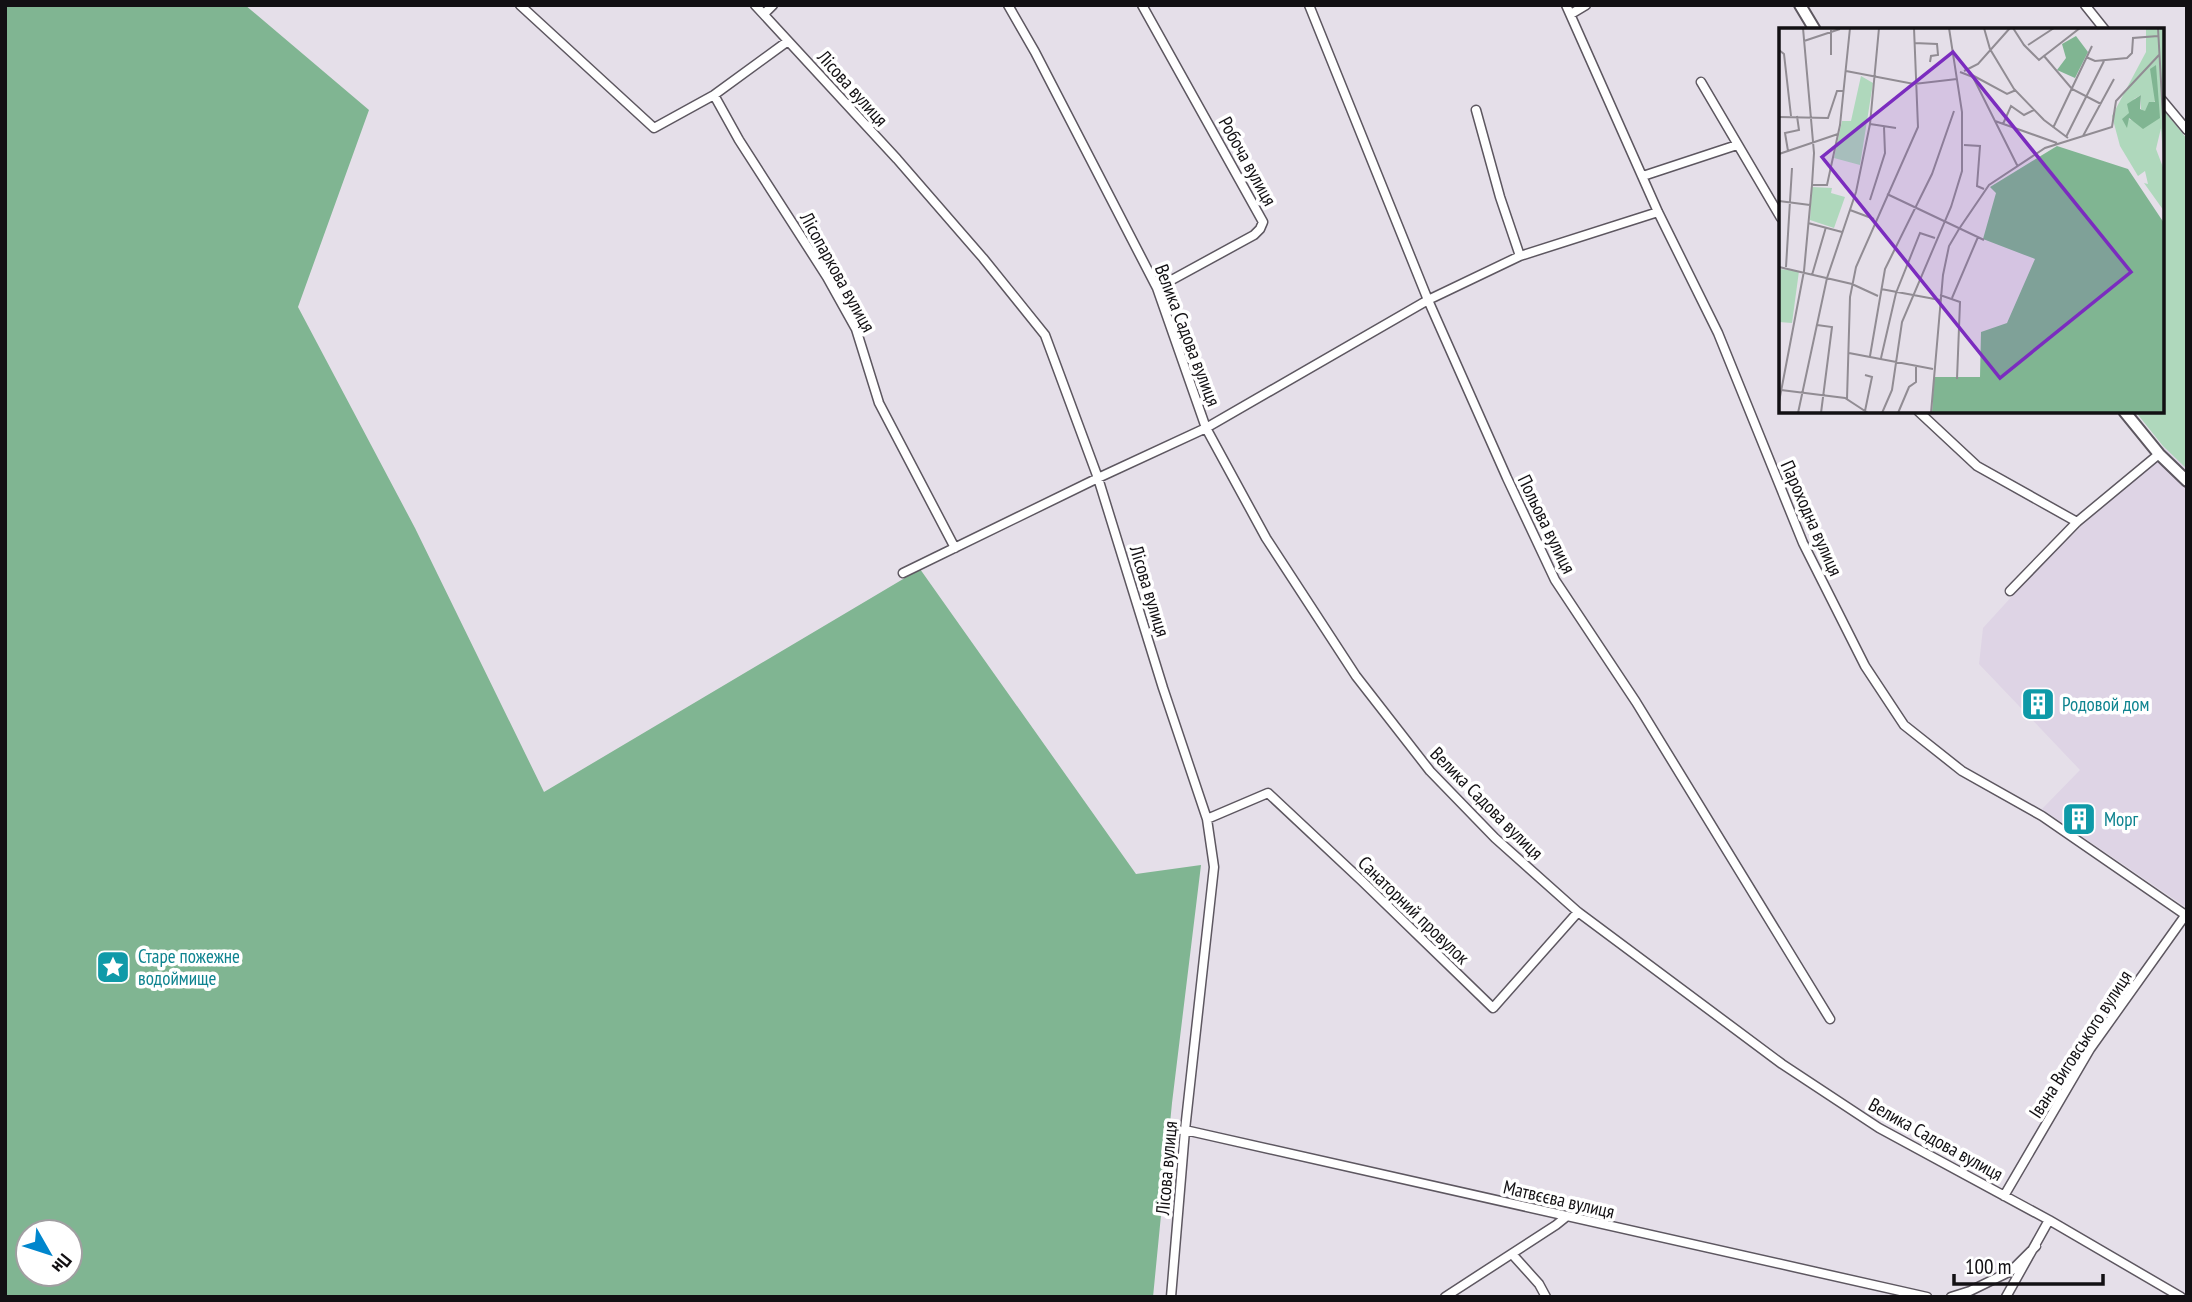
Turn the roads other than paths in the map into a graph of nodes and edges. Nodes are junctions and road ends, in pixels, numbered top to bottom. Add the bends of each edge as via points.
1 (520, 5) edge
2 (755, 5) edge
3 (773, 5) edge
4 (1009, 5) edge
5 (1142, 5) edge
6 (1309, 5) edge
7 (1566, 5) edge
8 (1586, 5) edge
9 (1800, 5) edge
10 (2085, 5) edge
11 (764, 14) junction
12 (1571, 14) junction
13 (1814, 28) edge
14 (2103, 28) edge
15 (788, 41) junction
16 (1701, 82) dead end
17 (714, 95) junction
18 (2164, 102) edge
19 (1476, 110) dead end
20 (2187, 130) edge
21 (1737, 145) junction
22 (1643, 176) junction
23 (1658, 212) junction
24 (1779, 215) edge
25 (1520, 256) junction
26 (1157, 288) junction
27 (1428, 300) junction
28 (1921, 413) edge
29 (2126, 413) edge
30 (1206, 428) junction
31 (2159, 454) junction
32 (1098, 478) junction
33 (2187, 481) edge
34 (2077, 522) junction
35 (954, 548) junction
36 (903, 573) dead end
37 (2010, 591) dead end
38 (1207, 819) junction
39 (1578, 912) junction
40 (2186, 914) edge
41 (1830, 1019) dead end
42 (1185, 1130) junction
43 (2004, 1196) junction
44 (1566, 1217) junction
45 (2049, 1220) junction
46 (2036, 1246) junction
47 (1512, 1255) junction
48 (1970, 1291) junction
49 (1171, 1297) edge
50 (1445, 1297) edge
51 (1546, 1297) edge
52 (1927, 1297) edge
53 (1951, 1297) edge
54 (1962, 1297) edge
55 (2006, 1297) edge
56 (2181, 1297) edge

1 - 17 street via 654,128
2 - 11 street, Лісова вулиця
3 - 11 street
4 - 26 street, Велика Садова вулиця
5 - 26 street, Робоча вулиця via 1263,222 1254,235
6 - 27 street, Польова вулиця
7 - 12 street, Пароходна вулиця
8 - 12 street
9 - 13 street
10 - 14 street
11 - 15 street, Лісова вулиця
12 - 22 street, Пароходна вулиця
15 - 17 street
15 - 32 street, Лісова вулиця via 983,258 1045,335
16 - 21 street
17 - 35 street, Лісопаркова вулиця via 856,329 879,403
18 - 20 street
19 - 25 street
21 - 22 street
21 - 24 street
22 - 23 street, Пароходна вулиця
23 - 25 street
23 - 40 street, Пароходна вулиця via 1718,333 1803,543 1865,666 1904,724 1962,771 2042,816
25 - 27 street
26 - 30 street, Велика Садова вулиця
27 - 30 street
27 - 41 street, Польова вулиця via 1555,580 1636,702
28 - 34 street via 1977,466
29 - 31 street
30 - 32 street
30 - 39 street, Велика Садова вулиця via 1266,538 1380,708 1430,771 1495,838
31 - 33 street
31 - 34 street
32 - 35 street
32 - 38 street, Лісова вулиця
34 - 37 street
35 - 36 street
38 - 39 street, Санаторний провулок via 1268,793 1493,1008
38 - 42 street, Лісова вулиця via 1214,867
39 - 43 street, Велика Садова вулиця via 1857,1114
40 - 43 street, Івана Виговського вулиця via 2091,1049
42 - 44 street, Матвєєва вулиця
42 - 49 street, Лісова вулиця
43 - 45 street, Велика Садова вулиця
44 - 47 street
44 - 52 street, Матвєєва вулиця
45 - 46 street
45 - 56 street, Велика Садова вулиця
46 - 48 street via 2011,1271
46 - 55 street
47 - 50 street
47 - 51 street
48 - 53 street
48 - 54 street

